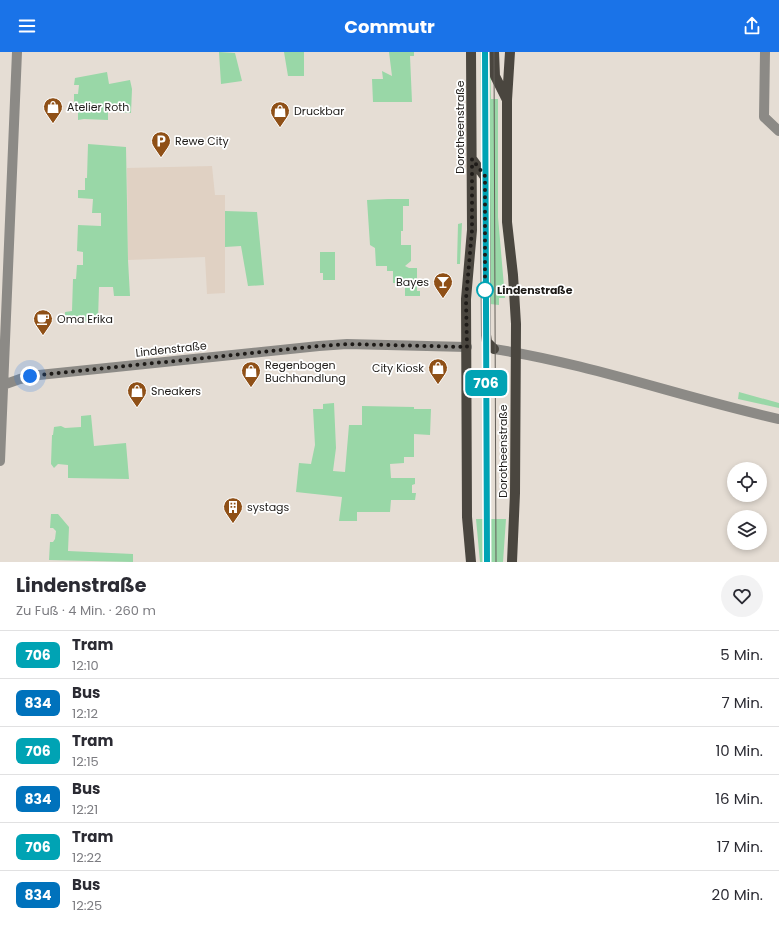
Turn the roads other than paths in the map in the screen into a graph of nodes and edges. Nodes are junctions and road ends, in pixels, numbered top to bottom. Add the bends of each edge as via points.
1 (18, 52) edge
2 (471, 52) edge
3 (494, 52) edge
4 (510, 52) edge
5 (765, 52) edge
6 (507, 100) junction
7 (779, 131) edge
8 (472, 159) junction
9 (467, 347) junction
10 (494, 349) joint
11 (515, 352) junction
12 (1, 385) edge
13 (779, 419) edge
14 (0, 461) edge
15 (471, 562) edge
16 (512, 562) edge

1 - 12 street
2 - 8 main road, Dorotheenstraße
3 - 6 main road via 495,76
4 - 6 main road, Dorotheenstraße
5 - 7 street via 764,117
6 - 11 main road, Dorotheenstraße via 507,222 513,275
8 - 9 main road, Dorotheenstraße via 472,230 466,299
8 - 10 main road via 485,176 486,335 487,342
9 - 12 street, Lindenstraße via 347,344 319,346 39,375
9 - 15 main road, Dorotheenstraße via 467,517
10 - 11 street
11 - 13 street
11 - 16 main road, Dorotheenstraße via 516,493
12 - 14 street

